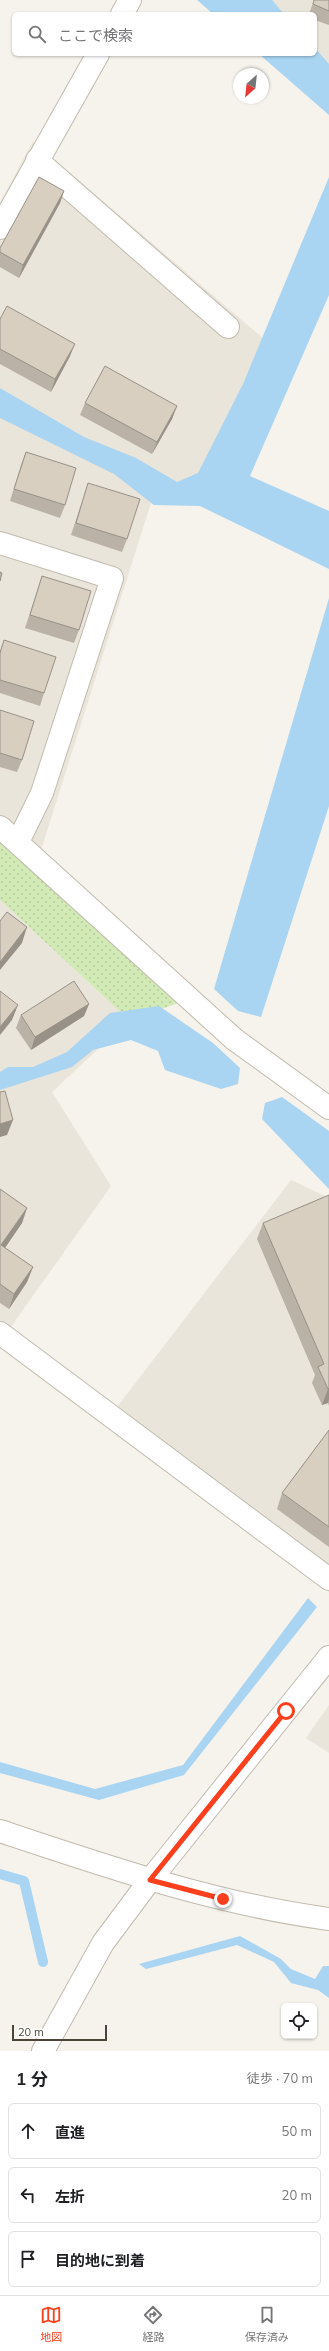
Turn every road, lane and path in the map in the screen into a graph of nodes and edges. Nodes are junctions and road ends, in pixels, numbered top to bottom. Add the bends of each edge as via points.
1 (130, 0) edge
2 (123, 12) edge
3 (97, 56) edge
4 (37, 160) junction
5 (0, 228) edge
6 (228, 327) dead end
7 (0, 543) edge
8 (0, 827) edge
9 (18, 842) junction
10 (329, 1108) edge
11 (0, 1333) edge
12 (329, 1579) edge
13 (329, 1657) edge
14 (0, 1831) edge
15 (150, 1880) junction
16 (329, 1919) edge
17 (43, 2051) edge

1 - 2 street
3 - 4 street
4 - 5 street
4 - 6 street
7 - 9 street via 112,578 42,793
8 - 9 street
9 - 10 street via 234,1039
11 - 12 street
13 - 15 street
14 - 15 street
15 - 16 street via 276,1912
15 - 17 street via 103,1943

